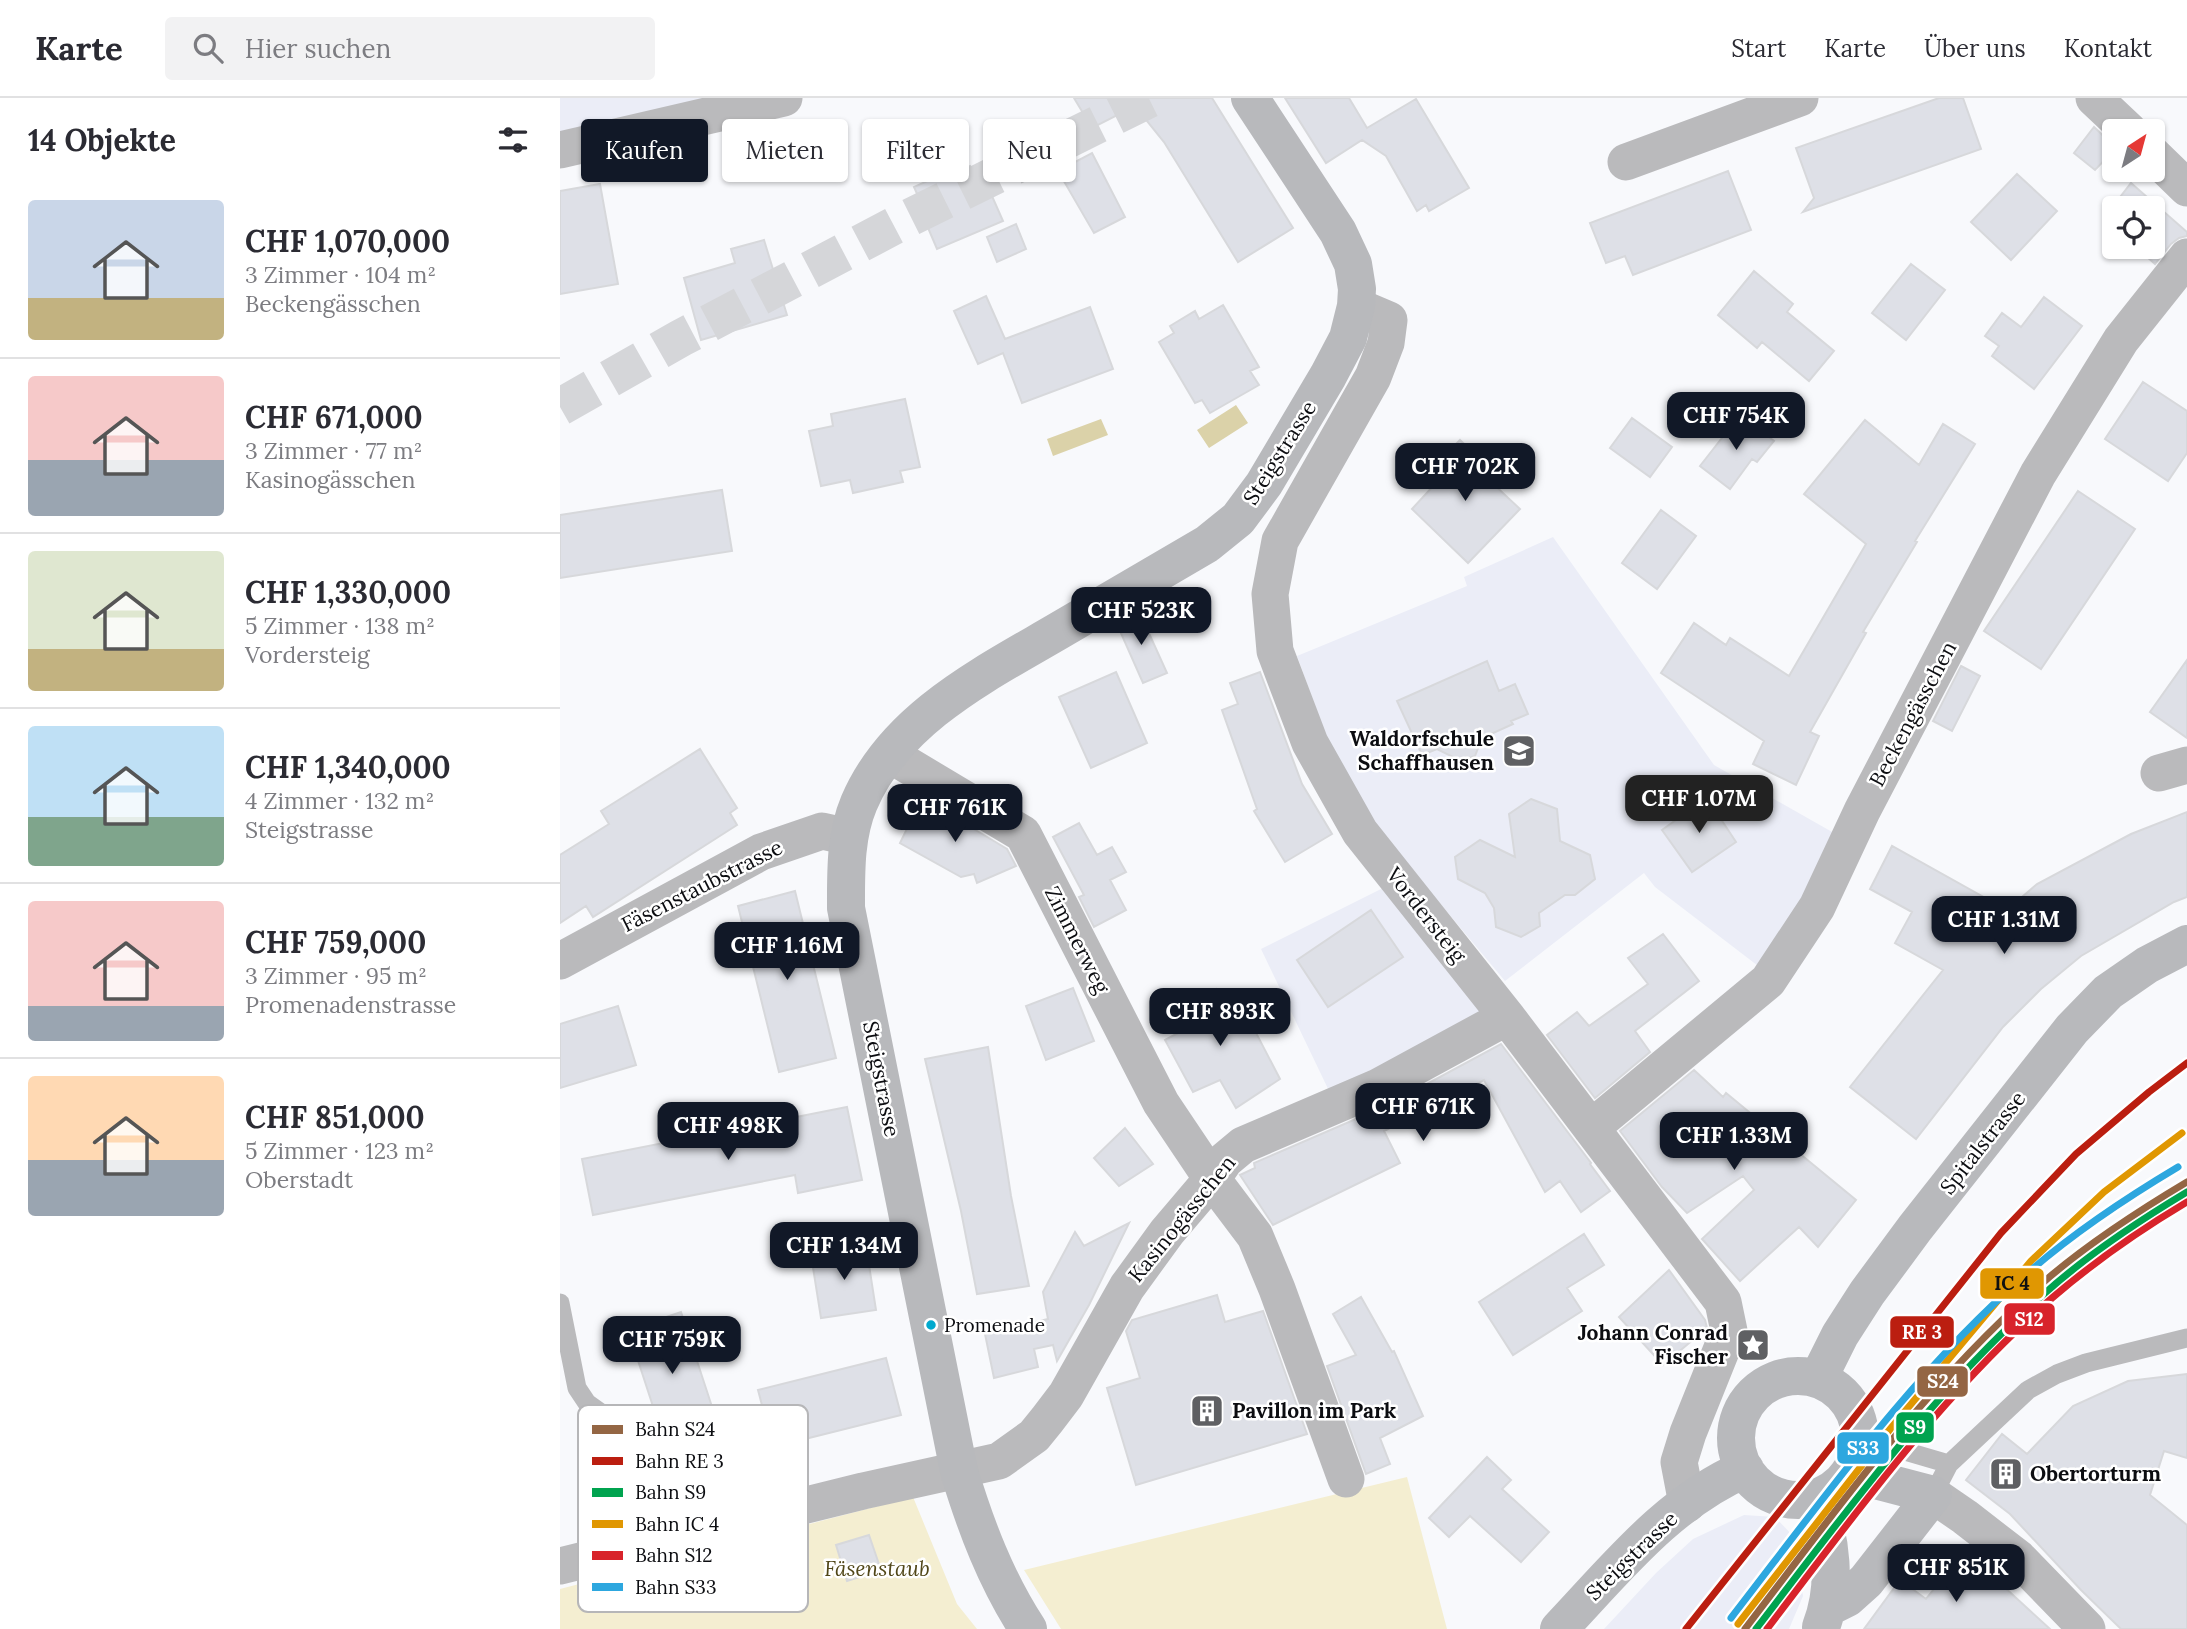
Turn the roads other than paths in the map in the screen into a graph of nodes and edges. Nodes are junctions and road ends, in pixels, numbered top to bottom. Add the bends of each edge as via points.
1 (784, 98) edge
2 (1250, 98) edge
3 (1800, 98) edge
4 (2094, 98) edge
5 (2116, 119) edge
6 (560, 150) edge
7 (1626, 162) dead end
8 (2165, 167) edge
9 (2187, 188) edge
10 (2187, 257) edge
11 (1356, 306) junction
12 (889, 754) junction
13 (849, 837) junction
14 (2187, 944) edge
15 (560, 961) edge
16 (1507, 1017) junction
17 (1591, 1128) junction
18 (1212, 1179) junction
19 (560, 1303) edge
20 (2187, 1338) edge
21 (1827, 1384) junction
22 (590, 1405) edge
23 (1855, 1455) junction
24 (959, 1472) junction
25 (1749, 1475) junction
26 (1346, 1479) dead end
27 (1927, 1482) junction
28 (1815, 1497) junction
29 (1687, 1504) junction
30 (808, 1505) edge
31 (578, 1562) edge
32 (560, 1566) edge
33 (1826, 1604) edge
34 (1028, 1629) edge
35 (1559, 1629) edge
36 (2087, 1629) edge

1 - 6 street
2 - 11 street, Steigstrasse via 1338,232 1353,264
3 - 7 street
4 - 5 street
8 - 9 street
10 - 17 street, Beckengässchen via 2121,341 2038,474 1861,811 1817,907 1768,981
11 - 12 street, Steigstrasse via 1348,338 1328,376 1238,519 1207,544 949,697
11 - 16 street, Vordersteig via 1389,320 1386,343 1373,377 1280,541 1270,594 1275,651 1310,743 1360,832
12 - 13 street, Steigstrasse via 859,804
12 - 18 street, Zimmerweg via 1023,834 1161,1103
13 - 15 street, Fäsenstaubstrasse via 822,831 761,852
13 - 24 street, Steigstrasse via 846,908
14 - 21 street, Spitalstrasse via 2108,992 2072,1029 1867,1293 1840,1335
16 - 17 street, Vordersteig
16 - 18 street, Kasinogässchen via 1378,1087 1243,1144
17 - 29 street, Vordersteig via 1723,1302 1729,1331 1679,1462
18 - 24 street, Kasinogässchen via 1127,1287 1066,1395 1034,1436 999,1461
18 - 26 street, Zimmerweg via 1255,1236
19 - 22 lane via 577,1388
20 - 27 lane via 2086,1363 2028,1390
21 - 23 street via 1856,1415
21 - 25 street via 1801,1376 1783,1378 1749,1399 1736,1438
23 - 27 street
23 - 27 lane via 1926,1458
23 - 28 street via 1831,1491
24 - 30 street, Kasinogässchen
24 - 34 street, Steigstrasse via 992,1565
25 - 28 street via 1779,1496
25 - 29 street, Steigstrasse via 1730,1476
27 - 33 street via 1866,1581 1847,1598
27 - 36 street via 2018,1558
28 - 33 street via 1826,1529
29 - 35 street, Steigstrasse via 1646,1536
31 - 32 street, Kasinogässchen

